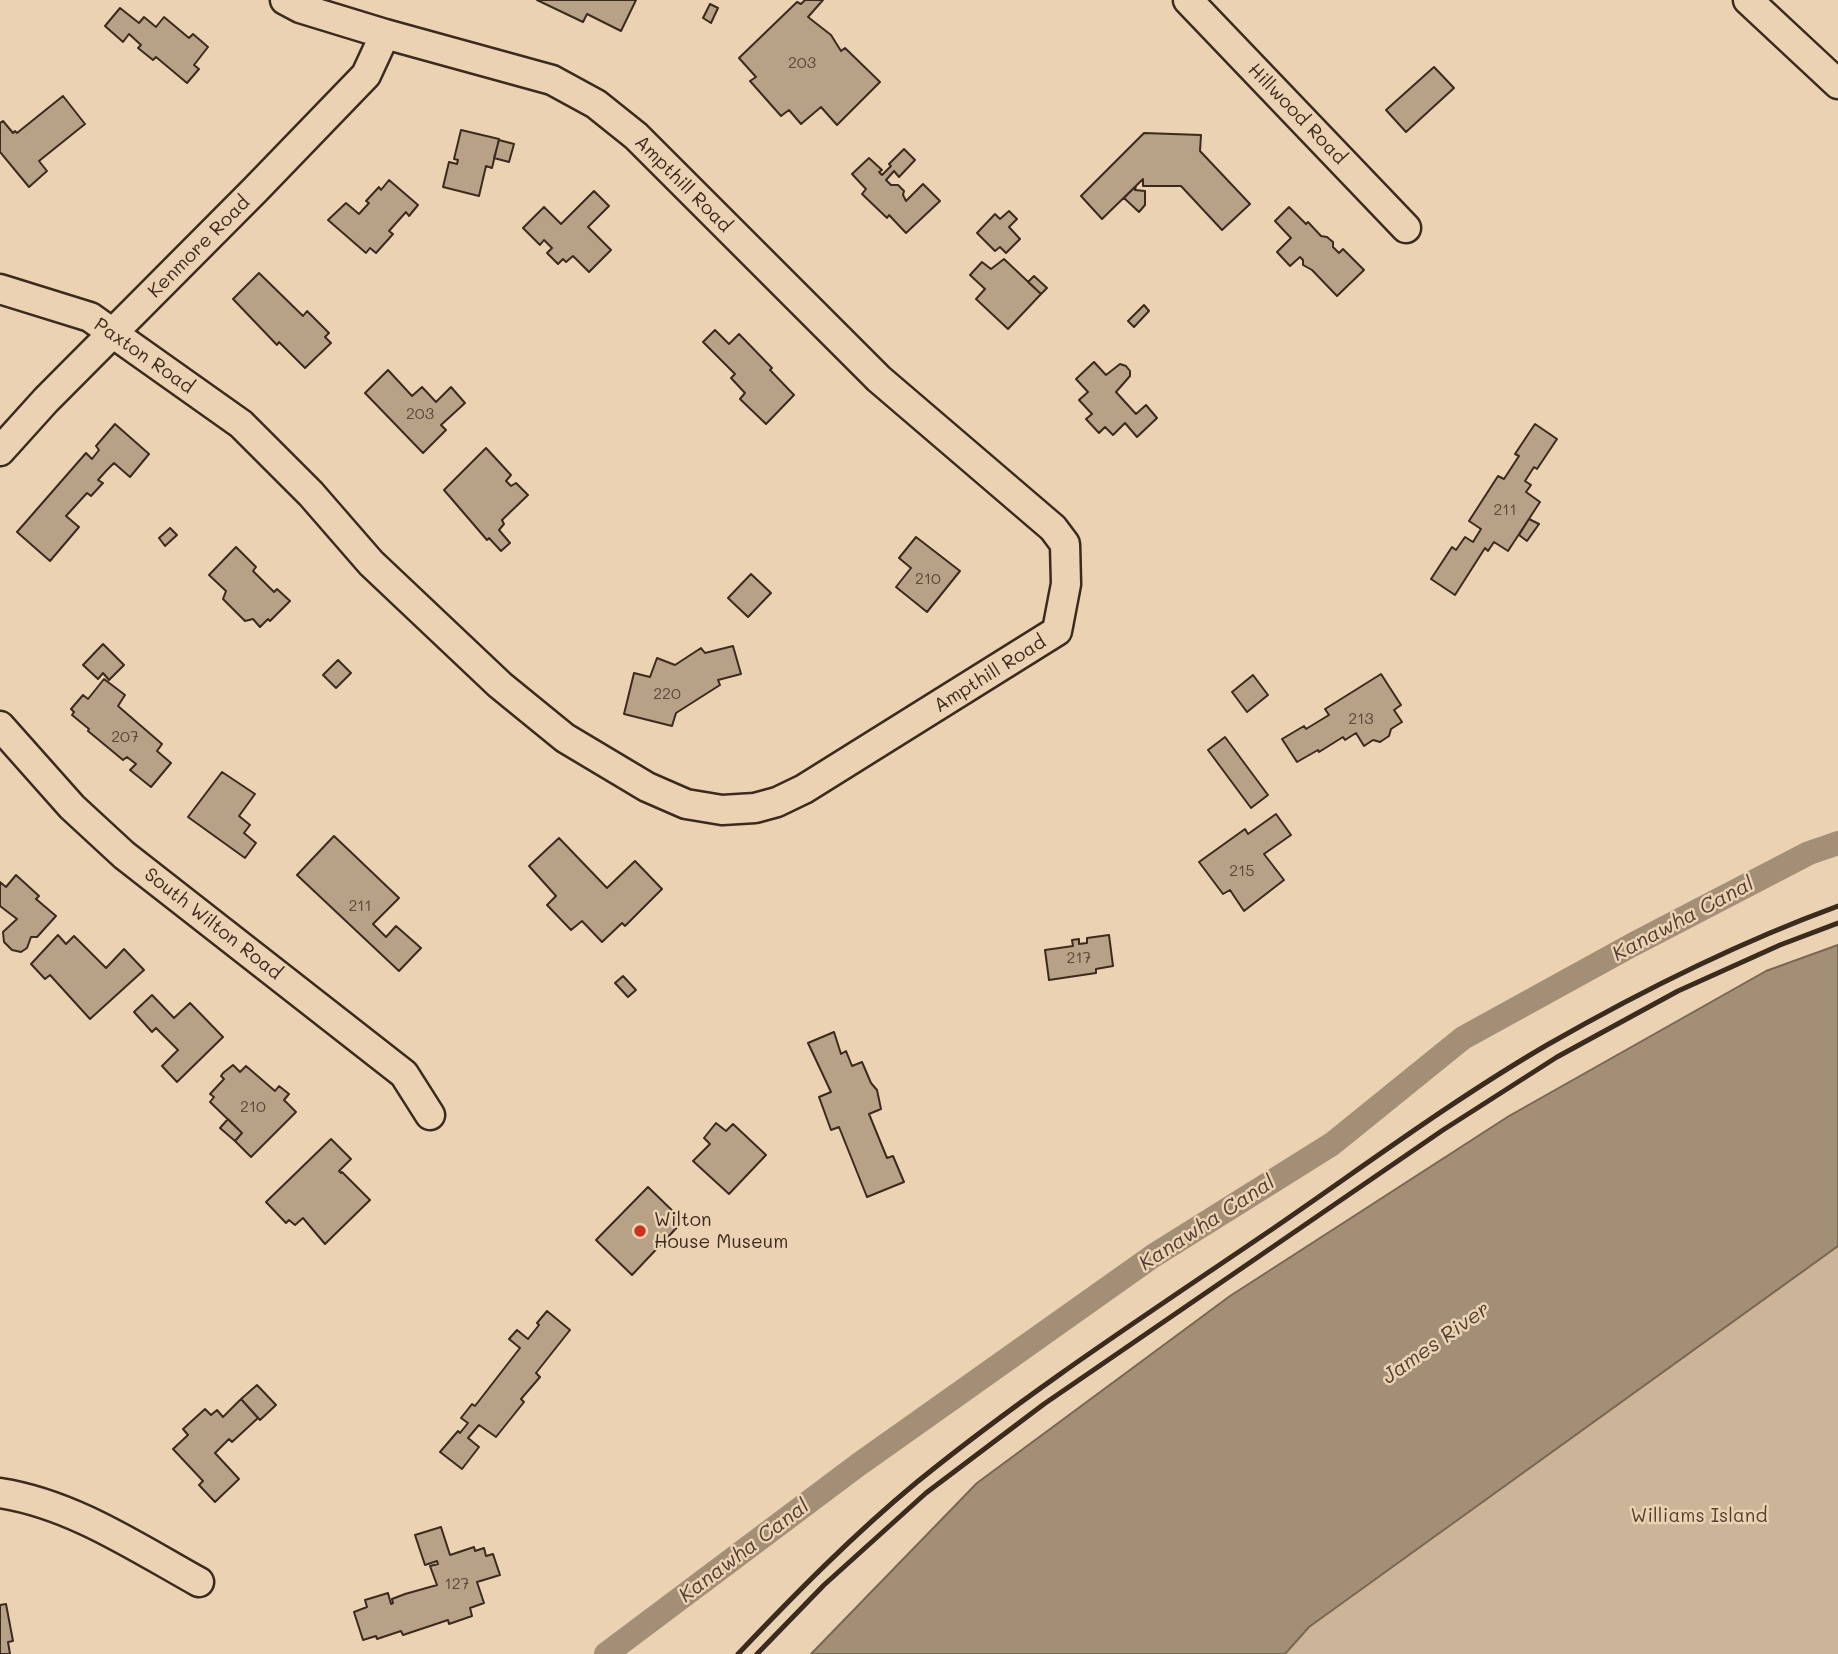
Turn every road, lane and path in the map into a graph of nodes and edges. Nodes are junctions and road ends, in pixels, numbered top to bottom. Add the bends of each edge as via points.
1 (285, 0) edge
2 (1188, 0) edge
3 (1748, 0) edge
4 (385, 33) junction
5 (1838, 84) edge
6 (1406, 228) dead end
7 (0, 289) edge
8 (113, 333) junction
9 (241, 424) joint
10 (0, 451) edge
11 (0, 726) edge
12 (430, 1115) dead end
13 (0, 1493) edge
14 (199, 1582) dead end

1 - 4 street, Ampthill Road
2 - 6 street, Hillwood Road
3 - 5 street
4 - 8 street, Kenmore Road via 366,75
4 - 9 street, Ampthill Road via 552,80 596,104 636,136 880,379 1053,528 1065,544 1066,584 1057,631 777,802 722,810 687,804 647,787 565,738 500,685 371,563
7 - 8 street, Paxton Road via 90,317
8 - 9 street, Paxton Road
8 - 10 street, Kenmore Road
11 - 12 street, South Wilton Road via 72,807 124,855 404,1074
13 - 14 street via 26,1497 96,1525

